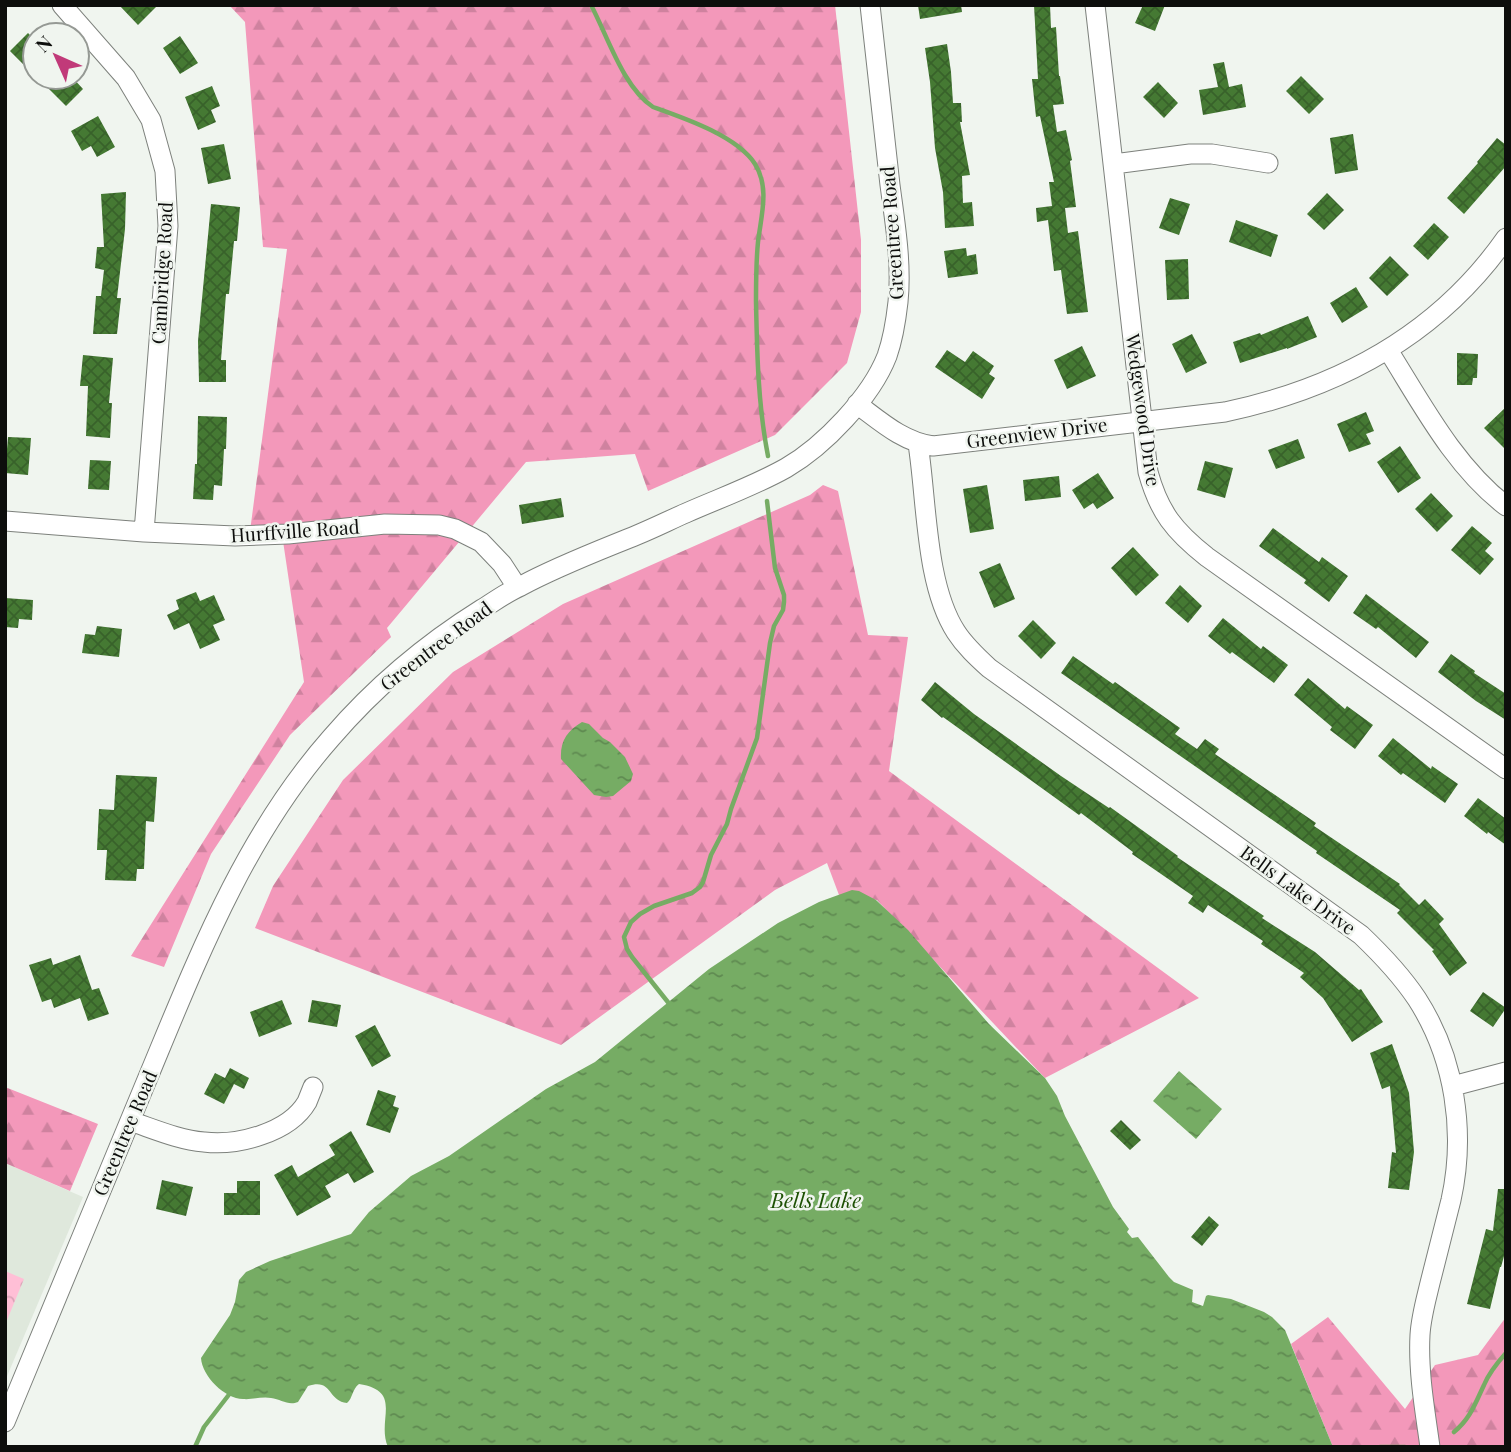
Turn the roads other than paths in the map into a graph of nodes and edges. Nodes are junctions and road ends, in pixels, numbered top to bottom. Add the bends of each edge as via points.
1 (62, 5) edge
2 (870, 5) edge
3 (1096, 5) edge
4 (1268, 163) dead end
5 (1114, 164) junction
6 (1506, 238) edge
7 (1388, 350) junction
8 (857, 404) junction
9 (1142, 421) junction
10 (918, 444) junction
11 (1506, 506) edge
12 (5, 521) edge
13 (144, 532) junction
14 (517, 587) junction
15 (1506, 769) edge
16 (1506, 1072) edge
17 (1453, 1086) junction
18 (313, 1087) dead end
19 (130, 1121) junction
20 (5, 1422) edge
21 (1430, 1447) edge

1 - 13 street, Cambridge Road via 126,78 151,120 165,171 168,226
2 - 8 street, Greentree Road via 899,301 888,352
3 - 5 street, Wedgewood Drive
4 - 5 street via 1201,154
5 - 9 street, Wedgewood Drive
6 - 7 street, Greenview Drive via 1470,283
7 - 9 street, Greenview Drive via 1340,376 1279,399 1225,412
7 - 11 street via 1454,451
8 - 10 street
8 - 14 street, Greentree Road via 820,445 783,470
9 - 10 street, Greenview Drive via 933,446
9 - 15 street, Wedgewood Drive via 1153,491 1169,521 1192,546
10 - 17 street, Bells Lake Drive via 935,576 948,618 970,650 1361,935 1419,1002
12 - 13 street, Hurffville Road
13 - 14 street, Hurffville Road via 261,536 385,524 439,525 481,542
14 - 19 street, Greentree Road via 441,637 381,687 300,776 225,899
16 - 17 street
17 - 21 street, Bells Lake Drive via 1456,1168 1420,1335
18 - 19 street via 306,1103 283,1125 234,1142 201,1142
19 - 20 street, Greentree Road

